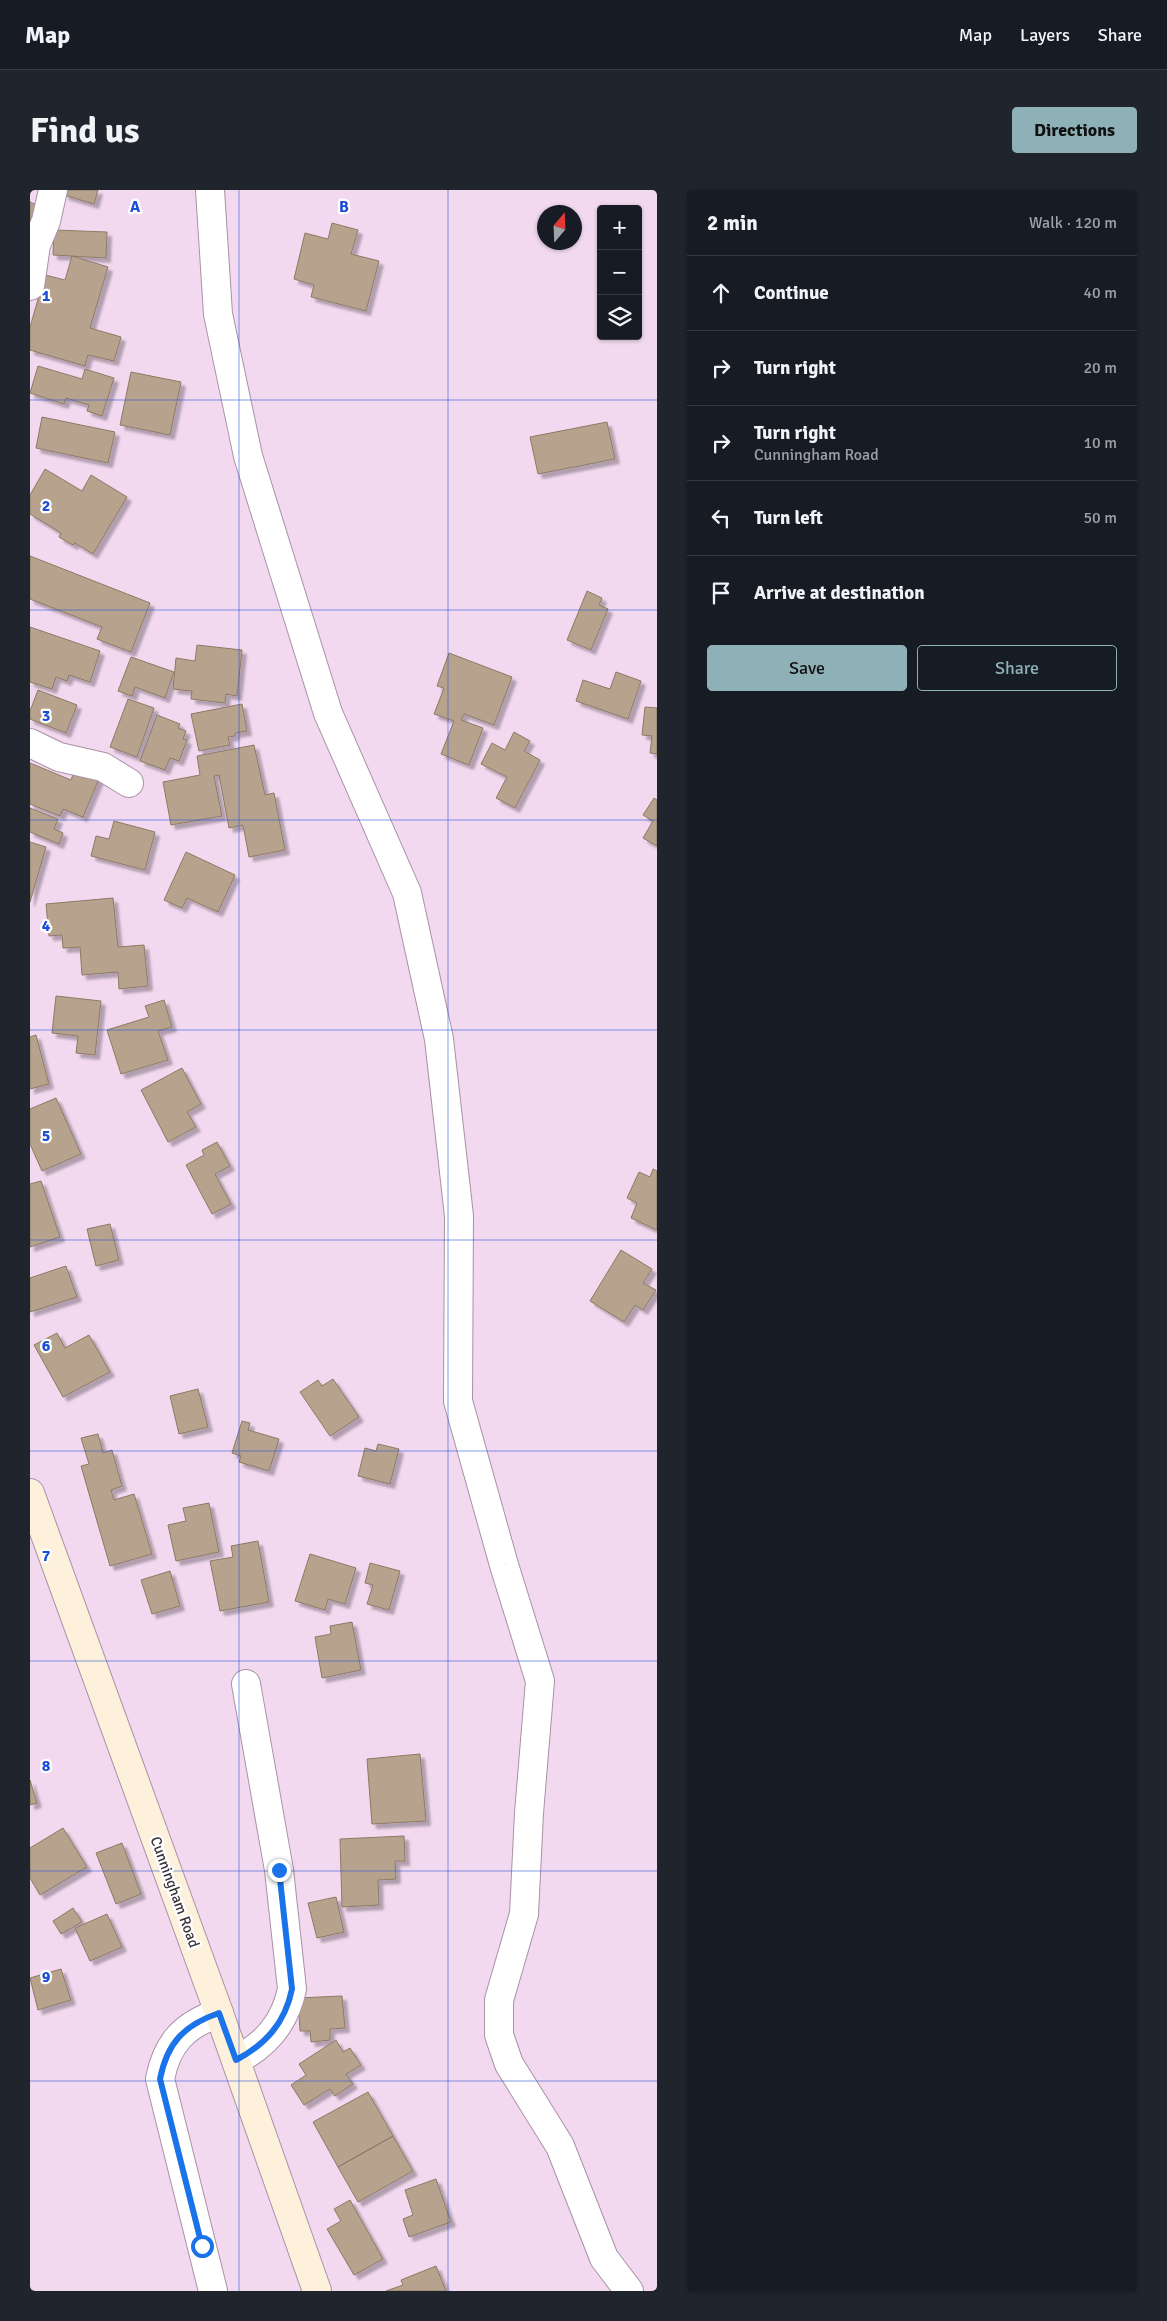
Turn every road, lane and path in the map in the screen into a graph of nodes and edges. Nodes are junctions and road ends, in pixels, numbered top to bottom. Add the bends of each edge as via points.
1 (53, 190) edge
2 (210, 190) edge
3 (30, 286) edge
4 (30, 743) edge
5 (129, 783) dead end
6 (30, 1493) edge
7 (246, 1684) dead end
8 (219, 2013) junction
9 (236, 2060) junction
10 (213, 2291) edge
11 (317, 2291) edge
12 (629, 2291) edge

1 - 3 street via 36,245
2 - 12 street via 218,314 248,456 328,713 407,893 433,1010 459,1216 458,1401 540,1681 524,1914 499,2000 499,2035 509,2064 560,2146 604,2258
4 - 5 street via 59,757 103,767
6 - 8 main road, Cunningham Road
7 - 9 street via 279,1870 292,1989 289,2004 274,2032
8 - 9 main road, Cunningham Road
8 - 10 street via 203,2018 176,2040 168,2051 160,2079
9 - 11 main road, Cunningham Road

